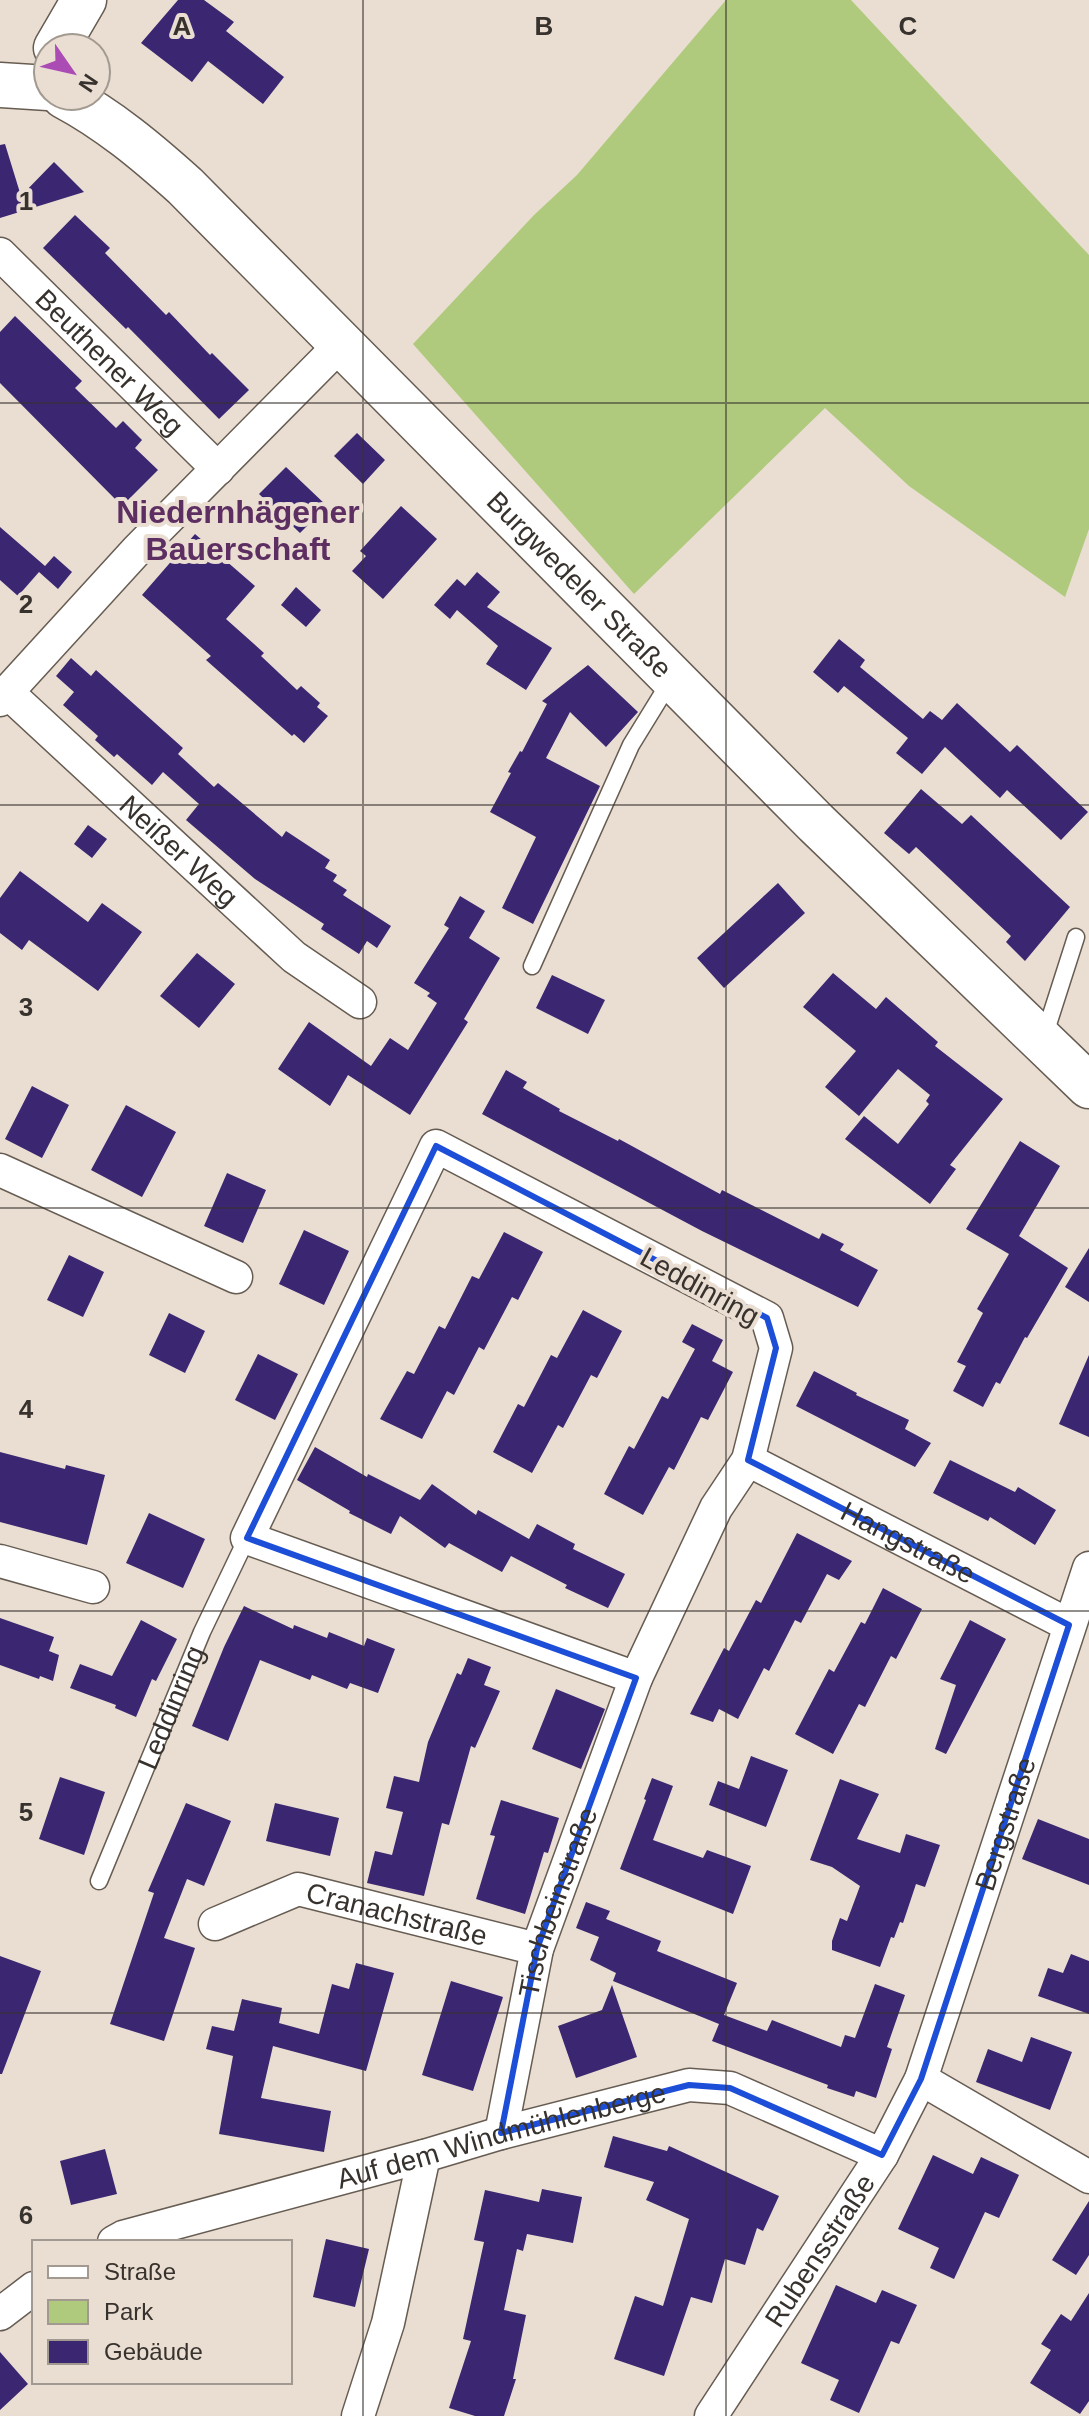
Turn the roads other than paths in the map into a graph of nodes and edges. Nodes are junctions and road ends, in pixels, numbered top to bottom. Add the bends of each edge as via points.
1 (84, 0) edge
2 (71, 32) edge
3 (32, 81) edge
4 (0, 85) edge
5 (94, 112) edge
6 (0, 254) edge
7 (340, 345) junction
8 (218, 469) junction
9 (672, 678) junction
10 (3, 696) edge
11 (1076, 937) dead end
12 (532, 966) dead end
13 (360, 1002) dead end
14 (1042, 1042) junction
15 (1089, 1086) edge
16 (0, 1170) edge
17 (236, 1277) dead end
18 (748, 1460) junction
19 (247, 1538) junction
20 (0, 1561) edge
21 (1089, 1568) edge
22 (93, 1587) dead end
23 (1069, 1625) junction
24 (636, 1678) junction
25 (99, 1881) dead end
26 (215, 1924) dead end
27 (537, 1949) junction
28 (921, 2079) junction
29 (501, 2133) junction
30 (882, 2155) junction
31 (424, 2156) junction
32 (1089, 2177) edge
33 (118, 2240) edge
34 (32, 2290) edge
35 (0, 2314) edge
36 (358, 2416) edge
37 (711, 2416) edge

1 - 2 main road
3 - 4 main road
5 - 7 main road, Burgwedeler Straße via 185,186
6 - 8 street, Beuthener Weg
7 - 8 street
7 - 9 main road, Burgwedeler Straße
8 - 10 street
9 - 12 lane via 631,745
9 - 14 main road, Burgwedeler Straße
10 - 13 street, Neißer Weg via 294,957
11 - 14 lane
14 - 15 main road, Burgwedeler Straße
16 - 17 street
18 - 19 street, Leddinring via 776,1348 767,1318 436,1146
18 - 23 street, Hangstraße
18 - 24 street, Leddinring via 716,1508
19 - 24 street
19 - 25 lane, Leddinring via 202,1632
20 - 22 street
21 - 23 street, Bergstraße
23 - 28 street, Bergstraße
24 - 27 street, Tischbeinstraße
26 - 27 street, Cranachstraße via 298,1889
27 - 29 street, Tischbeinstraße
28 - 30 street, Rubensstraße
28 - 32 street
29 - 30 street, Auf dem Windmühlenberge via 689,2085 730,2088
29 - 31 street, Auf dem Windmühlenberge
30 - 37 street, Rubensstraße
31 - 33 street, Auf dem Windmühlenberge
31 - 36 street via 388,2323
34 - 35 street

